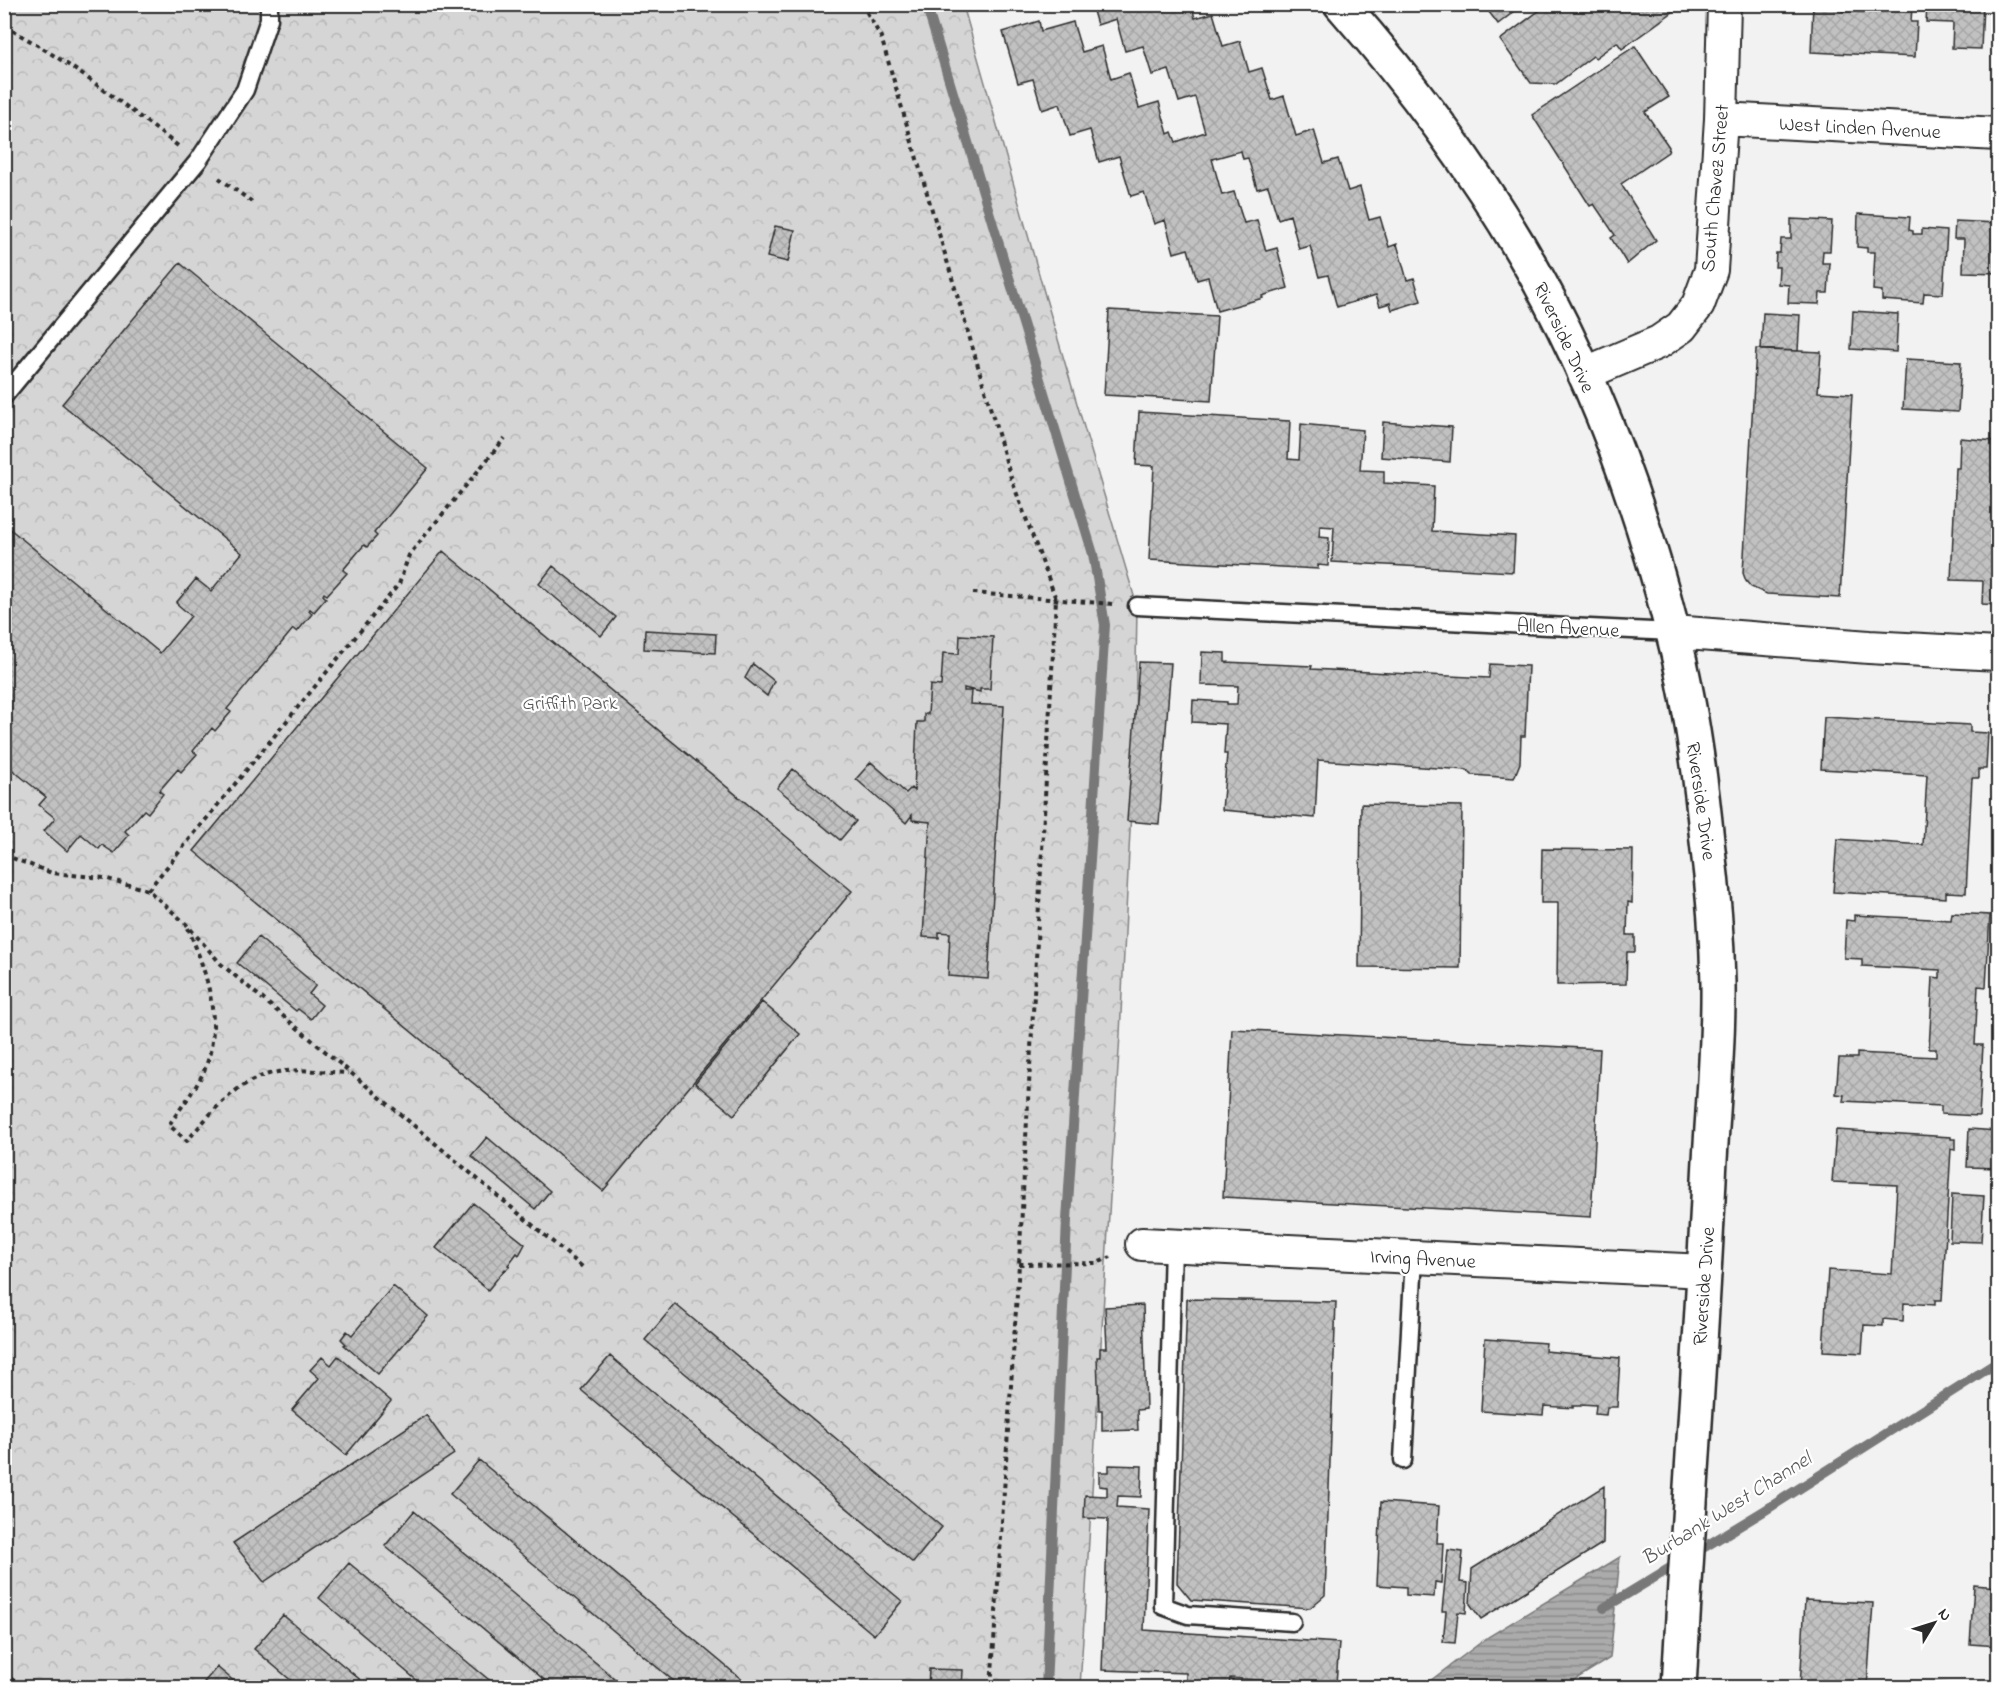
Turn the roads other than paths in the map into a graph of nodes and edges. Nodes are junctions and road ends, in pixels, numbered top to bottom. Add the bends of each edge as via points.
1 (269, 4) edge
2 (1341, 4) edge
3 (1720, 7) edge
4 (1722, 119) junction
5 (1998, 134) edge
6 (1584, 374) junction
7 (4, 396) edge
8 (1137, 606) dead end
9 (1673, 632) junction
10 (1998, 654) edge
11 (1142, 1244) dead end
12 (1173, 1246) junction
13 (1414, 1257) junction
14 (1705, 1271) junction
15 (1403, 1460) dead end
16 (1292, 1622) dead end
17 (4, 1684) edge
18 (9, 1688) edge
19 (1679, 1688) edge

1 - 7 lane via 269,19 245,90 198,161
2 - 6 main road, Riverside Drive via 1422,100 1469,168 1535,273
3 - 4 street, South Chavez Street
4 - 5 street, West Linden Avenue
4 - 6 street, South Chavez Street via 1711,270 1698,305 1681,327 1659,342
6 - 9 main road, Riverside Drive via 1641,521
8 - 9 lane, Allen Avenue
9 - 10 street, Allen Avenue
9 - 14 main road, Riverside Drive via 1692,730 1714,900 1718,985
11 - 12 street, Irving Avenue
12 - 13 street, Irving Avenue
12 - 16 lane via 1163,1606 1188,1615
13 - 14 street, Irving Avenue
13 - 15 lane
14 - 19 main road, Riverside Drive
17 - 18 lane

